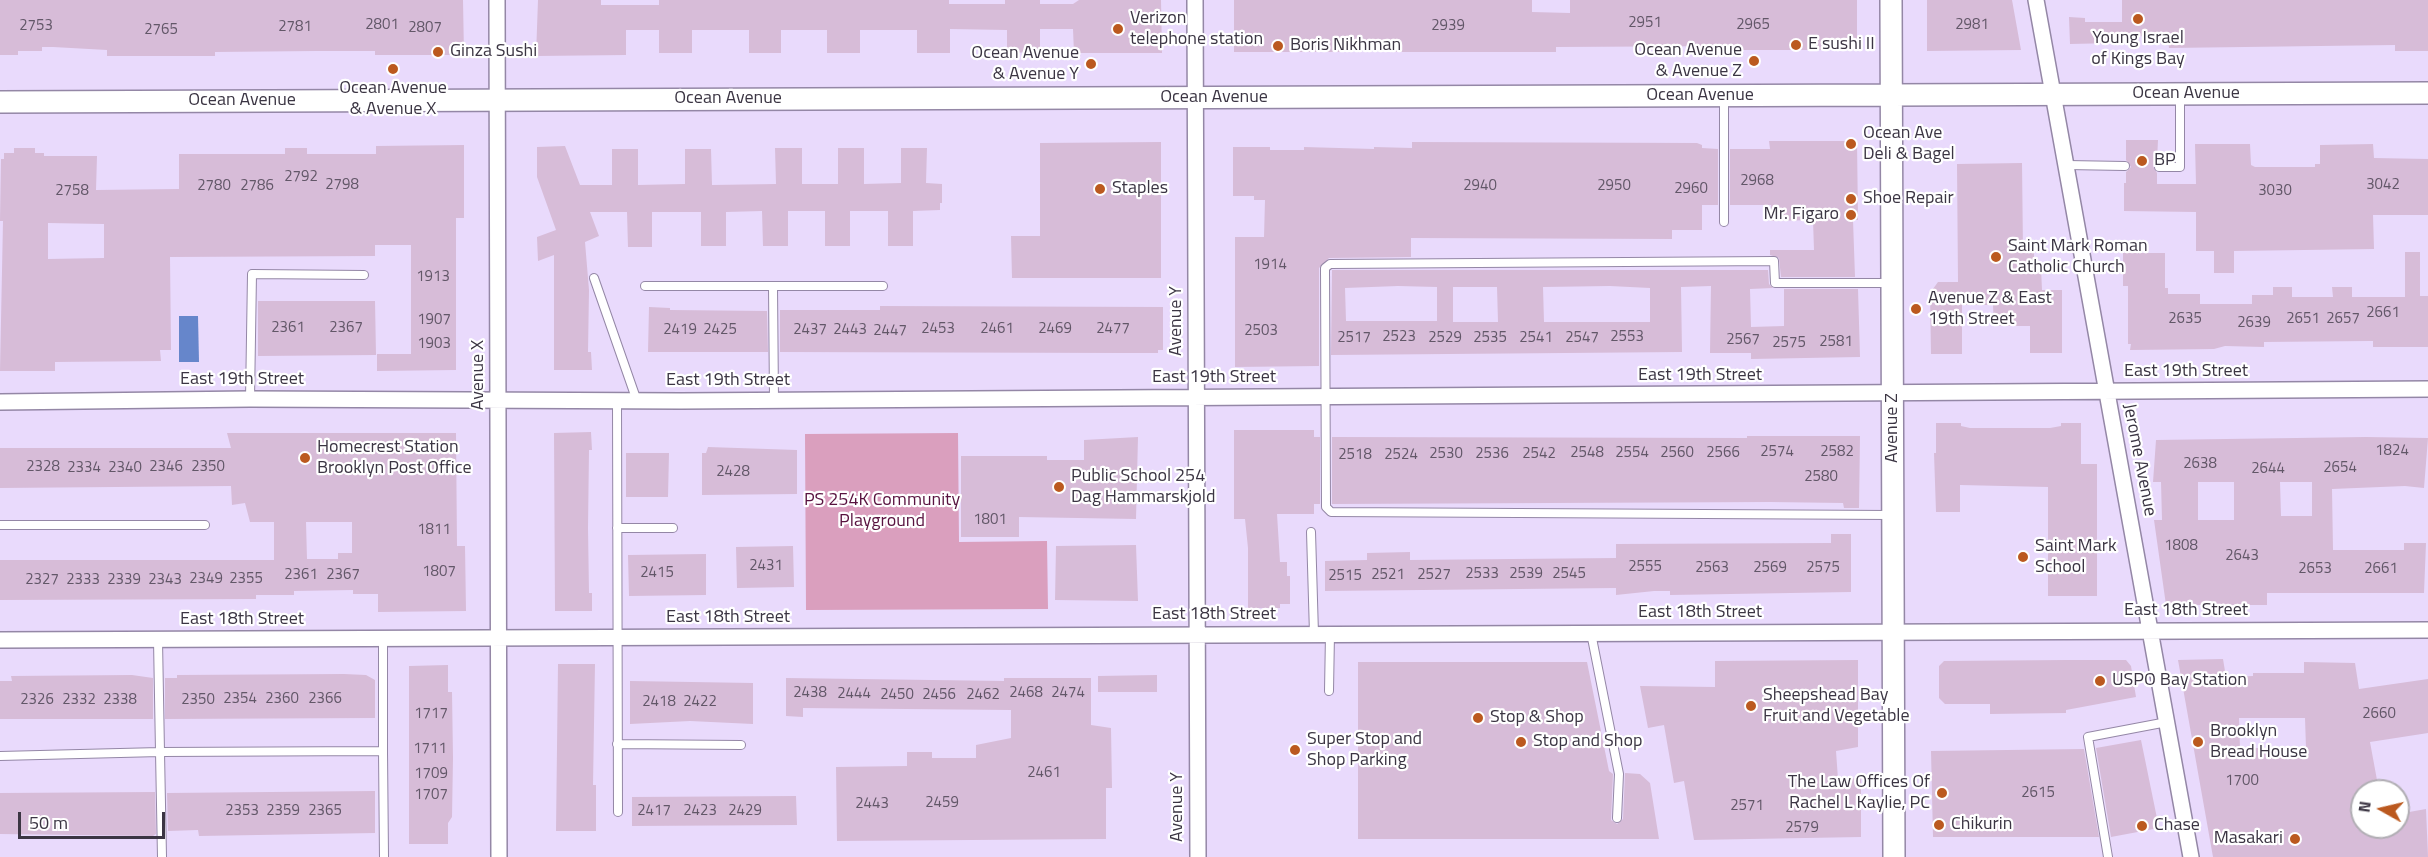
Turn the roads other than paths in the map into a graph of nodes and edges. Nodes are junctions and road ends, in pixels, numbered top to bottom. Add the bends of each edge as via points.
1 (497, 0) edge
2 (1195, 0) edge
3 (1891, 0) edge
4 (2036, 0) edge
5 (2428, 93) edge
6 (2180, 94) junction
7 (1892, 95) junction
8 (2053, 95) junction
9 (1724, 96) junction
10 (1195, 98) junction
11 (498, 100) junction
12 (0, 102) edge
13 (2067, 165) junction
14 (2125, 166) dead end
15 (2159, 167) dead end
16 (1724, 222) dead end
17 (364, 275) dead end
18 (594, 278) dead end
19 (1892, 283) junction
20 (645, 286) dead end
21 (883, 286) dead end
22 (773, 287) junction
23 (2428, 389) edge
24 (2106, 392) junction
25 (1893, 393) junction
26 (1326, 397) junction
27 (1196, 398) junction
28 (250, 399) junction
29 (498, 400) junction
30 (774, 400) junction
31 (616, 401) junction
32 (637, 401) junction
33 (0, 402) edge
34 (1893, 515) junction
35 (0, 525) edge
36 (205, 525) dead end
37 (617, 528) junction
38 (673, 528) dead end
39 (1311, 532) dead end
40 (2428, 630) edge
41 (2150, 631) junction
42 (1591, 633) junction
43 (1893, 633) junction
44 (1197, 634) junction
45 (1314, 634) junction
46 (1330, 634) junction
47 (617, 638) junction
48 (383, 639) junction
49 (499, 639) junction
50 (0, 640) edge
51 (158, 640) junction
52 (1329, 691) dead end
53 (2167, 722) junction
54 (617, 744) junction
55 (741, 745) dead end
56 (383, 751) junction
57 (160, 752) junction
58 (0, 756) edge
59 (618, 812) dead end
60 (1617, 818) dead end
61 (162, 857) edge
62 (384, 857) edge
63 (499, 857) edge
64 (1198, 857) edge
65 (1894, 857) edge
66 (2108, 857) edge
67 (2191, 857) edge

1 - 11 street, Avenue X
2 - 10 street, Avenue Y
3 - 7 main road, Avenue Z
4 - 8 street, Jerome Avenue
5 - 6 main road, Ocean Avenue
6 - 8 main road, Ocean Avenue
6 - 15 lane via 2180,167
7 - 8 main road, Ocean Avenue
7 - 9 main road, Ocean Avenue
7 - 19 main road, Avenue Z
8 - 13 street, Jerome Avenue
9 - 10 main road, Ocean Avenue
9 - 16 lane
10 - 11 main road, Ocean Avenue
10 - 27 street, Avenue Y
11 - 12 main road, Ocean Avenue
11 - 29 street, Avenue X
13 - 14 lane
13 - 24 street, Jerome Avenue
17 - 28 lane via 252,274
18 - 32 lane
19 - 25 main road, Avenue Z
19 - 26 lane via 1775,283 1774,261 1330,264 1325,268
20 - 22 lane
21 - 22 lane
22 - 30 lane
23 - 24 street, East 19th Street
24 - 25 street, East 19th Street
24 - 41 street, Jerome Avenue
25 - 26 street, East 19th Street
25 - 34 main road, Avenue Z
26 - 27 street, East 19th Street
26 - 34 lane via 1326,507 1330,512
27 - 30 street, East 19th Street
27 - 44 street, Avenue Y
28 - 29 street, East 19th Street
28 - 33 street, East 19th Street
29 - 31 street, East 19th Street
29 - 49 street, Avenue X
30 - 32 street, East 19th Street
31 - 32 street, East 19th Street
31 - 37 lane
34 - 43 main road, Avenue Z
35 - 36 lane
37 - 38 lane
37 - 47 lane
39 - 45 lane
40 - 41 street, East 18th Street
41 - 43 street, East 18th Street
41 - 53 street, Jerome Avenue
42 - 43 street, East 18th Street
42 - 46 street, East 18th Street
42 - 60 lane via 1619,774
43 - 65 main road, Avenue Z
44 - 45 street, East 18th Street
44 - 47 street, East 18th Street
44 - 64 street, Avenue Y
45 - 46 street, East 18th Street
46 - 52 lane
47 - 49 street, East 18th Street
47 - 54 lane
48 - 49 street, East 18th Street
48 - 51 street, East 18th Street
48 - 56 lane
49 - 63 street, Avenue X
50 - 51 street, East 18th Street
51 - 57 lane
53 - 66 lane via 2088,737
53 - 67 street, Jerome Avenue
54 - 55 lane
54 - 59 lane
56 - 57 lane
56 - 62 lane
57 - 58 lane
57 - 61 lane

